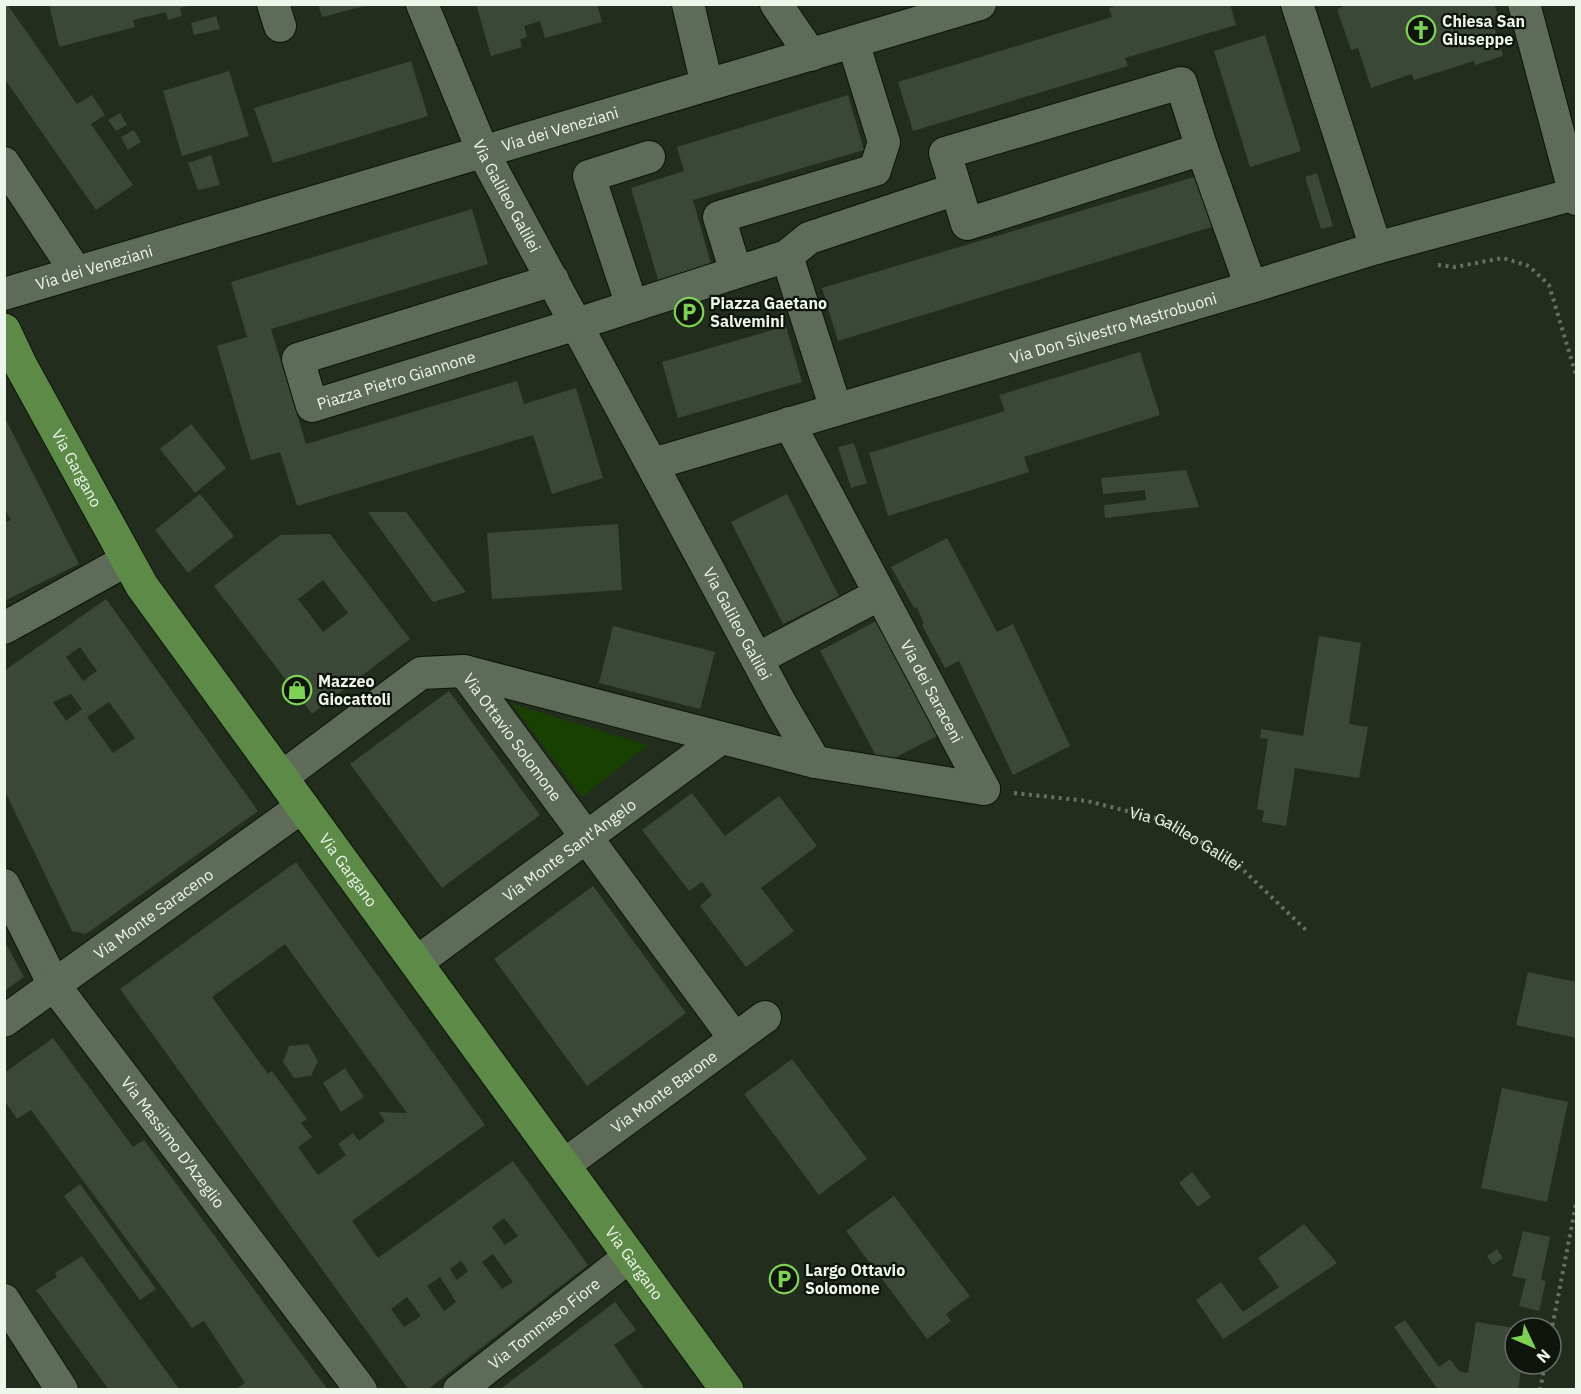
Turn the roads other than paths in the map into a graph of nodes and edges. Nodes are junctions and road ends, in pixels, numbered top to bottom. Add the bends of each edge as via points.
1 (422, 4) edge
2 (688, 4) edge
3 (776, 4) edge
4 (980, 4) edge
5 (1297, 4) edge
6 (1524, 4) edge
7 (853, 42) junction
8 (811, 55) junction
9 (707, 85) junction
10 (1202, 149) junction
11 (483, 152) junction
12 (649, 157) dead end
13 (4, 163) edge
14 (956, 189) junction
15 (1576, 196) edge
16 (1376, 248) junction
17 (787, 256) junction
18 (76, 272) junction
19 (736, 272) junction
20 (553, 280) junction
21 (1251, 287) junction
22 (4, 294) edge
23 (632, 306) junction
24 (577, 324) junction
25 (4, 330) edge
26 (13, 370) edge
27 (836, 409) junction
28 (789, 423) junction
29 (652, 464) junction
30 (127, 560) junction
31 (880, 594) junction
32 (4, 628) edge
33 (757, 659) junction
34 (464, 671) junction
35 (721, 738) junction
36 (815, 762) junction
37 (282, 777) junction
38 (303, 806) junction
39 (587, 837) junction
40 (4, 885) edge
41 (417, 962) junction
42 (54, 985) junction
43 (765, 1017) dead end
44 (4, 1021) edge
45 (735, 1039) junction
46 (564, 1165) junction
47 (630, 1257) junction
48 (4, 1300) edge
49 (62, 1389) edge
50 (361, 1389) edge
51 (459, 1389) edge
52 (727, 1389) edge

1 - 11 street, Via Galileo Galilei
2 - 9 street
3 - 8 street
4 - 7 street, Via dei Veneziani
5 - 16 street
6 - 15 street
7 - 8 street, Via dei Veneziani
7 - 19 street via 884,142 875,170 719,217
8 - 9 street, Via dei Veneziani
9 - 11 street, Via dei Veneziani
10 - 14 street via 967,224
10 - 14 street via 1181,83 945,153
10 - 21 street
11 - 18 street, Via dei Veneziani
11 - 20 street, Via Galileo Galilei
12 - 23 street via 589,176
13 - 18 street
14 - 17 street via 809,238
15 - 16 street, Via Don Silvestro Mastrobuoni
16 - 21 street, Via Don Silvestro Mastrobuoni
17 - 19 street
17 - 27 street
18 - 22 street, Via dei Veneziani
19 - 23 street
20 - 24 street, Via Galileo Galilei
20 - 24 street, Piazza Pietro Giannone via 298,358 312,406
21 - 27 street, Via Don Silvestro Mastrobuoni
23 - 24 street
24 - 29 street, Via Galileo Galilei
25 - 26 main road, Via Gargano
26 - 30 main road, Via Gargano
27 - 28 street, Via Don Silvestro Mastrobuoni
28 - 29 street, Via Don Silvestro Mastrobuoni
28 - 31 street, Via dei Saraceni
29 - 33 street, Via Galileo Galilei
30 - 32 street
30 - 37 main road, Via Gargano
31 - 33 street
31 - 36 street, Via dei Saraceni via 984,789
33 - 36 street, Via Galileo Galilei
34 - 35 street, Via Ottavio Solomone
34 - 37 street via 421,673
34 - 39 street, Via Ottavio Solomone
35 - 36 street, Via Ottavio Solomone
35 - 39 street, Via Monte Sant'Angelo
37 - 38 main road, Via Gargano
38 - 41 main road, Via Gargano
38 - 42 street, Via Monte Saraceno
39 - 41 street, Via Monte Sant'Angelo
39 - 45 street, Via Ottavio Solomone
40 - 42 street, Via Massimo D'Azeglio
41 - 46 main road, Via Gargano
42 - 44 street, Via Monte Saraceno
42 - 50 street, Via Massimo D'Azeglio
43 - 45 street, Via Monte Barone
45 - 46 street, Via Monte Barone
46 - 47 main road, Via Gargano
47 - 51 street, Via Tommaso Fiore
47 - 52 main road, Via Gargano
48 - 49 street

